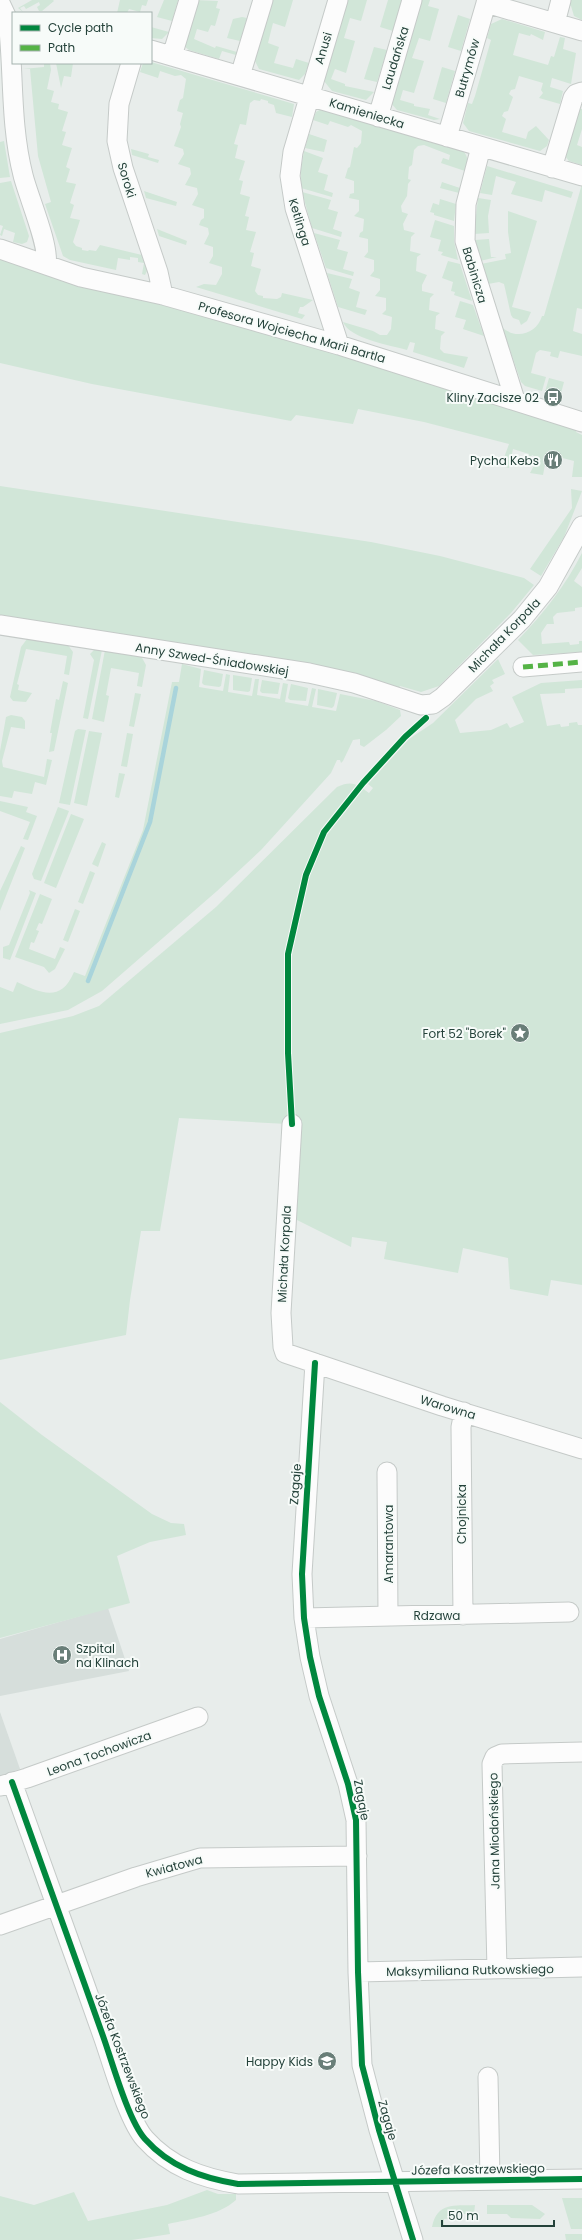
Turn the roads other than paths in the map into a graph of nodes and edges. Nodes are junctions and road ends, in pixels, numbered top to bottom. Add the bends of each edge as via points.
1 (189, 0) edge
2 (263, 0) edge
3 (338, 0) edge
4 (412, 0) edge
5 (561, 0) edge
6 (487, 2) edge
7 (0, 3) edge
8 (555, 23) junction
9 (11, 25) edge
10 (582, 31) edge
11 (12, 43) edge
12 (152, 50) edge
13 (172, 56) junction
14 (13, 64) edge
15 (131, 64) edge
16 (240, 76) junction
17 (582, 92) edge
18 (309, 96) junction
19 (378, 117) junction
20 (447, 137) junction
21 (481, 147) junction
22 (552, 168) junction
23 (582, 176) edge
24 (0, 249) edge
25 (46, 265) junction
26 (163, 295) junction
27 (339, 345) junction
28 (515, 400) junction
29 (582, 422) edge
30 (582, 526) edge
31 (0, 625) edge
32 (582, 662) edge
33 (523, 667) dead end
34 (421, 705) joint
35 (292, 1124) dead end
36 (315, 1363) junction
37 (464, 1412) junction
38 (582, 1449) edge
39 (387, 1472) dead end
40 (569, 1612) dead end
41 (463, 1615) junction
42 (388, 1616) junction
43 (304, 1618) junction
44 (198, 1718) dead end
45 (582, 1752) edge
46 (6, 1784) edge
47 (357, 1856) junction
48 (56, 1905) junction
49 (0, 1925) edge
50 (582, 1967) edge
51 (497, 1969) junction
52 (358, 1972) junction
53 (488, 2077) dead end
54 (582, 2179) edge
55 (490, 2180) junction
56 (394, 2181) junction
57 (413, 2240) edge

1 - 13 street
2 - 16 street
3 - 18 street, Anusi
4 - 19 street, Laudańska
5 - 8 street
6 - 8 street
6 - 20 street, Butrymów
7 - 9 street
8 - 10 street
9 - 11 street
12 - 13 street, Kamieniecka
13 - 16 street, Kamieniecka
14 - 25 street via 18,152 46,250
15 - 26 street, Soroki via 119,104 117,141
16 - 18 street, Kamieniecka
17 - 22 street via 573,98
18 - 19 street, Kamieniecka
18 - 27 street, Ketlinga via 291,158 291,193
19 - 20 street, Kamieniecka
20 - 21 street, Kamieniecka
21 - 22 street, Kamieniecka
21 - 28 street, Babinicza via 466,204 465,241
22 - 23 street, Kamieniecka
24 - 25 street, Profesora Wojciecha Marii Bartla
25 - 26 street, Profesora Wojciecha Marii Bartla via 81,277
26 - 27 street, Profesora Wojciecha Marii Bartla
27 - 28 street, Profesora Wojciecha Marii Bartla
28 - 29 street, Profesora Wojciecha Marii Bartla
30 - 34 street, Michała Korpala via 548,587 522,619 440,700
31 - 34 street, Anny Szwed-Śniadowskiej via 309,673 354,683
32 - 33 street
35 - 36 street, Michała Korpala via 281,1313 283,1347 285,1353 290,1356
36 - 37 street, Warowna
36 - 43 street, Zagaje via 302,1552
37 - 38 street, Warowna
37 - 41 street, Chojnicka via 461,1427
39 - 42 street, Amarantowa
40 - 41 street, Rdzawa
41 - 42 street, Rdzawa
42 - 43 street, Rdzawa
43 - 47 street, Zagaje via 319,1696 353,1802
44 - 46 street, Leona Tochowicza
45 - 51 street, Jana Miodońskiego via 502,1754 495,1757 492,1764
46 - 48 street, Józefa Kostrzewskiego
47 - 48 street, Kwiatowa via 200,1858
47 - 52 street, Zagaje
48 - 49 street, Kwiatowa
48 - 56 street, Józefa Kostrzewskiego via 134,2118 144,2137 159,2153 181,2168 210,2179 238,2184
50 - 51 street, Maksymiliana Rutkowskiego
51 - 52 street, Maksymiliana Rutkowskiego
52 - 56 street, Zagaje via 362,2065
53 - 55 street
54 - 55 street, Józefa Kostrzewskiego
55 - 56 street, Józefa Kostrzewskiego
56 - 57 street, Zagaje

